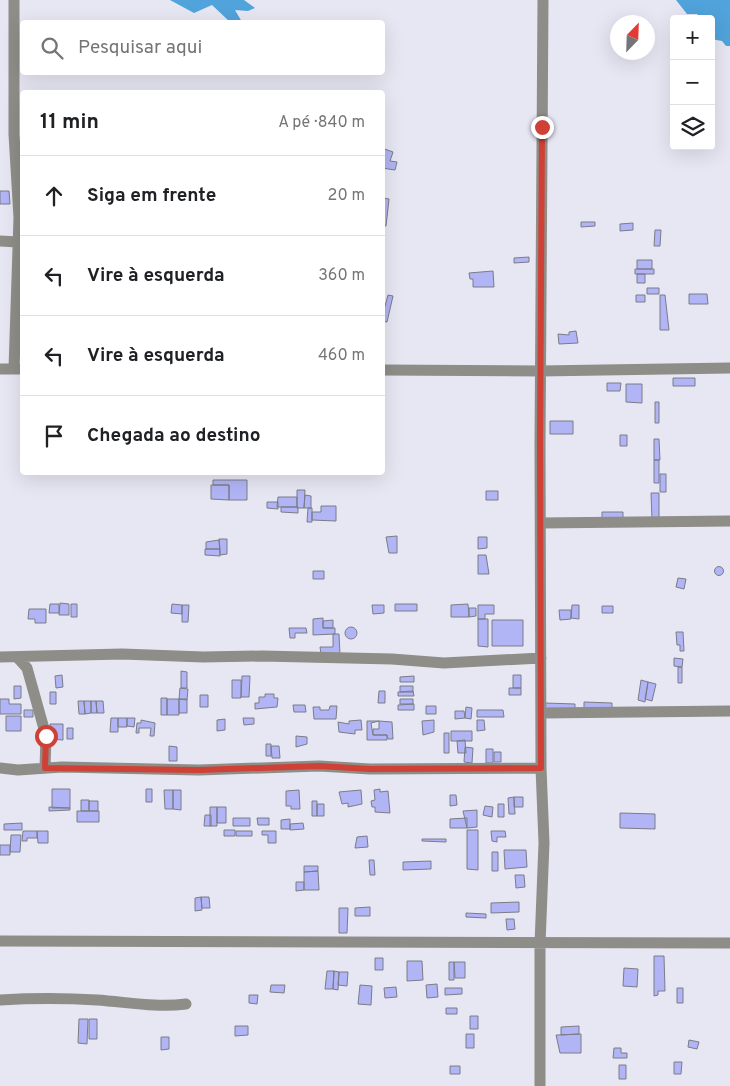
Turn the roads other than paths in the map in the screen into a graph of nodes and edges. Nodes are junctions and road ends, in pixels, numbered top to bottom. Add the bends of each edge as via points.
1 (14, 0) edge
2 (543, 0) edge
3 (0, 241) edge
4 (18, 242) junction
5 (730, 368) edge
6 (0, 369) edge
7 (18, 369) edge
8 (385, 370) edge
9 (540, 371) junction
10 (730, 522) edge
11 (541, 523) junction
12 (17, 656) junction
13 (0, 657) edge
14 (541, 658) junction
15 (730, 711) edge
16 (541, 713) junction
17 (0, 768) edge
18 (45, 768) junction
19 (541, 768) junction
20 (0, 941) edge
21 (730, 943) edge
22 (540, 944) junction
23 (0, 1000) edge
24 (186, 1004) dead end
25 (540, 1086) edge

1 - 4 street
2 - 9 street
3 - 4 street
4 - 7 street
5 - 9 street
6 - 7 street
8 - 9 street
9 - 11 street
10 - 11 street
11 - 14 street
12 - 13 street
12 - 14 street via 262,656 412,660 444,664
12 - 18 street via 27,668 46,736
14 - 16 street
15 - 16 street
16 - 19 street
17 - 18 street
18 - 19 street
19 - 22 street via 544,843
20 - 22 street
21 - 22 street
22 - 25 street
23 - 24 street via 53,998 140,1005

